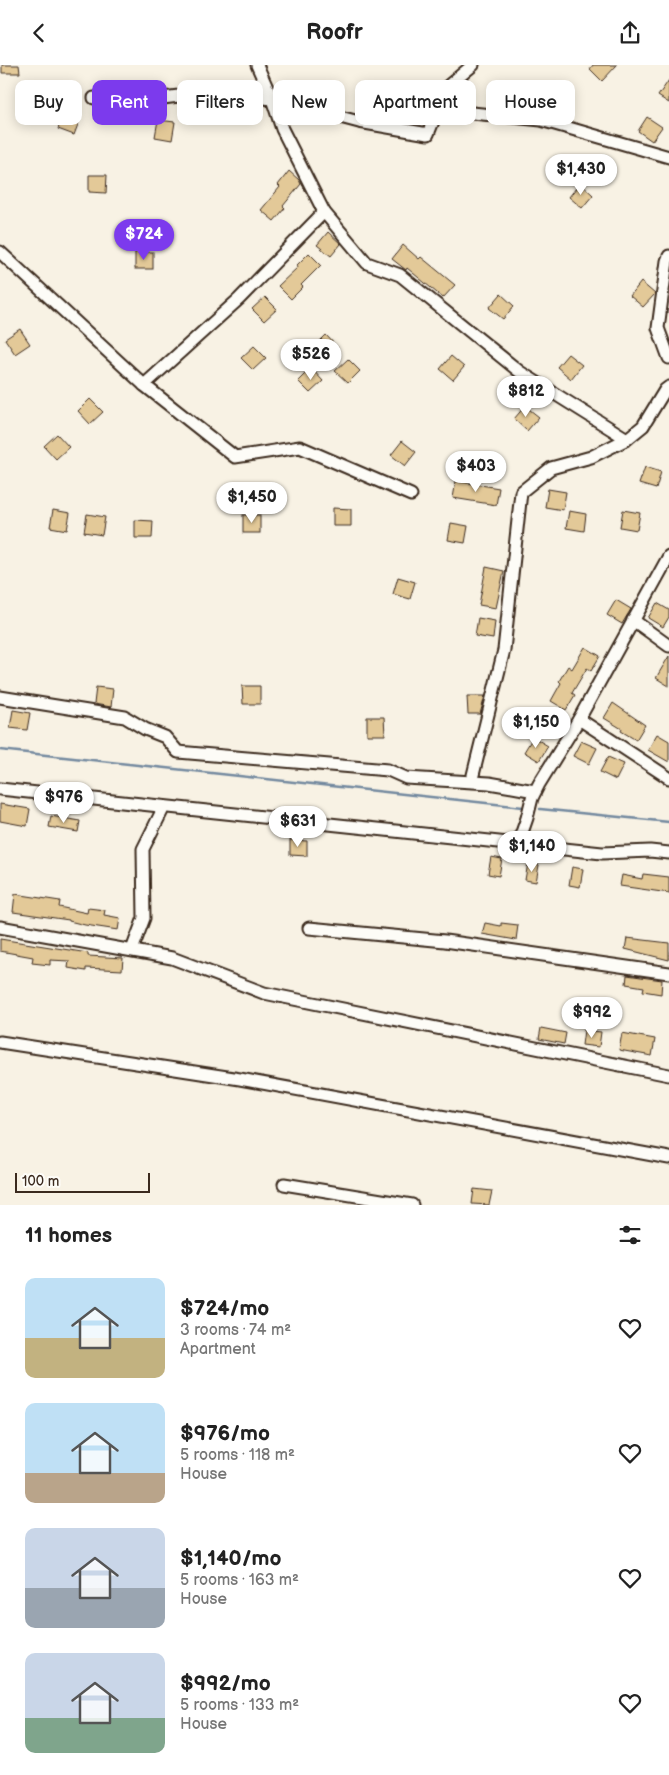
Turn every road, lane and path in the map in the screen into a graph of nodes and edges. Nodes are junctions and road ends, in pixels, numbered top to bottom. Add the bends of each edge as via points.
1 (257, 65) edge
2 (473, 65) edge
3 (455, 80) edge
4 (167, 98) edge
5 (272, 99) junction
6 (476, 113) edge
7 (355, 121) edge
8 (376, 125) edge
9 (432, 125) edge
10 (669, 157) edge
11 (324, 212) junction
12 (0, 252) edge
13 (669, 256) edge
14 (669, 357) edge
15 (144, 385) junction
16 (669, 387) edge
17 (626, 439) junction
18 (411, 495) dead end
19 (669, 556) edge
20 (633, 620) junction
21 (669, 646) edge
22 (0, 697) edge
23 (579, 719) junction
24 (473, 775) dead end
25 (669, 778) edge
26 (0, 789) edge
27 (535, 791) junction
28 (164, 807) junction
29 (518, 844) junction
30 (669, 853) edge
31 (0, 927) edge
32 (309, 928) dead end
33 (132, 950) junction
34 (669, 973) edge
35 (0, 1042) edge
36 (669, 1075) edge
37 (669, 1158) edge
38 (284, 1184) dead end
39 (412, 1205) edge

1 - 5 street
2 - 3 street
4 - 5 street via 234,94
5 - 7 street
5 - 11 street via 282,129
6 - 10 street via 541,120
8 - 9 street via 428,134
11 - 15 street via 239,299
11 - 17 street via 367,263 400,275 520,372
12 - 15 street
13 - 14 street via 658,328
15 - 18 street via 235,457 300,447
16 - 17 street via 643,426
17 - 24 street via 591,457 551,467 521,492 504,650
19 - 20 street
20 - 21 street
20 - 23 street
22 - 27 street via 125,717 165,737 178,752 388,770 406,778 488,783
23 - 25 street
23 - 27 street
26 - 28 street
27 - 29 street
28 - 29 street
28 - 33 street via 143,849 144,918
29 - 30 street via 602,853
31 - 33 street
32 - 34 street via 445,941
33 - 36 street via 172,958 264,993
35 - 37 street via 240,1079
38 - 39 street

